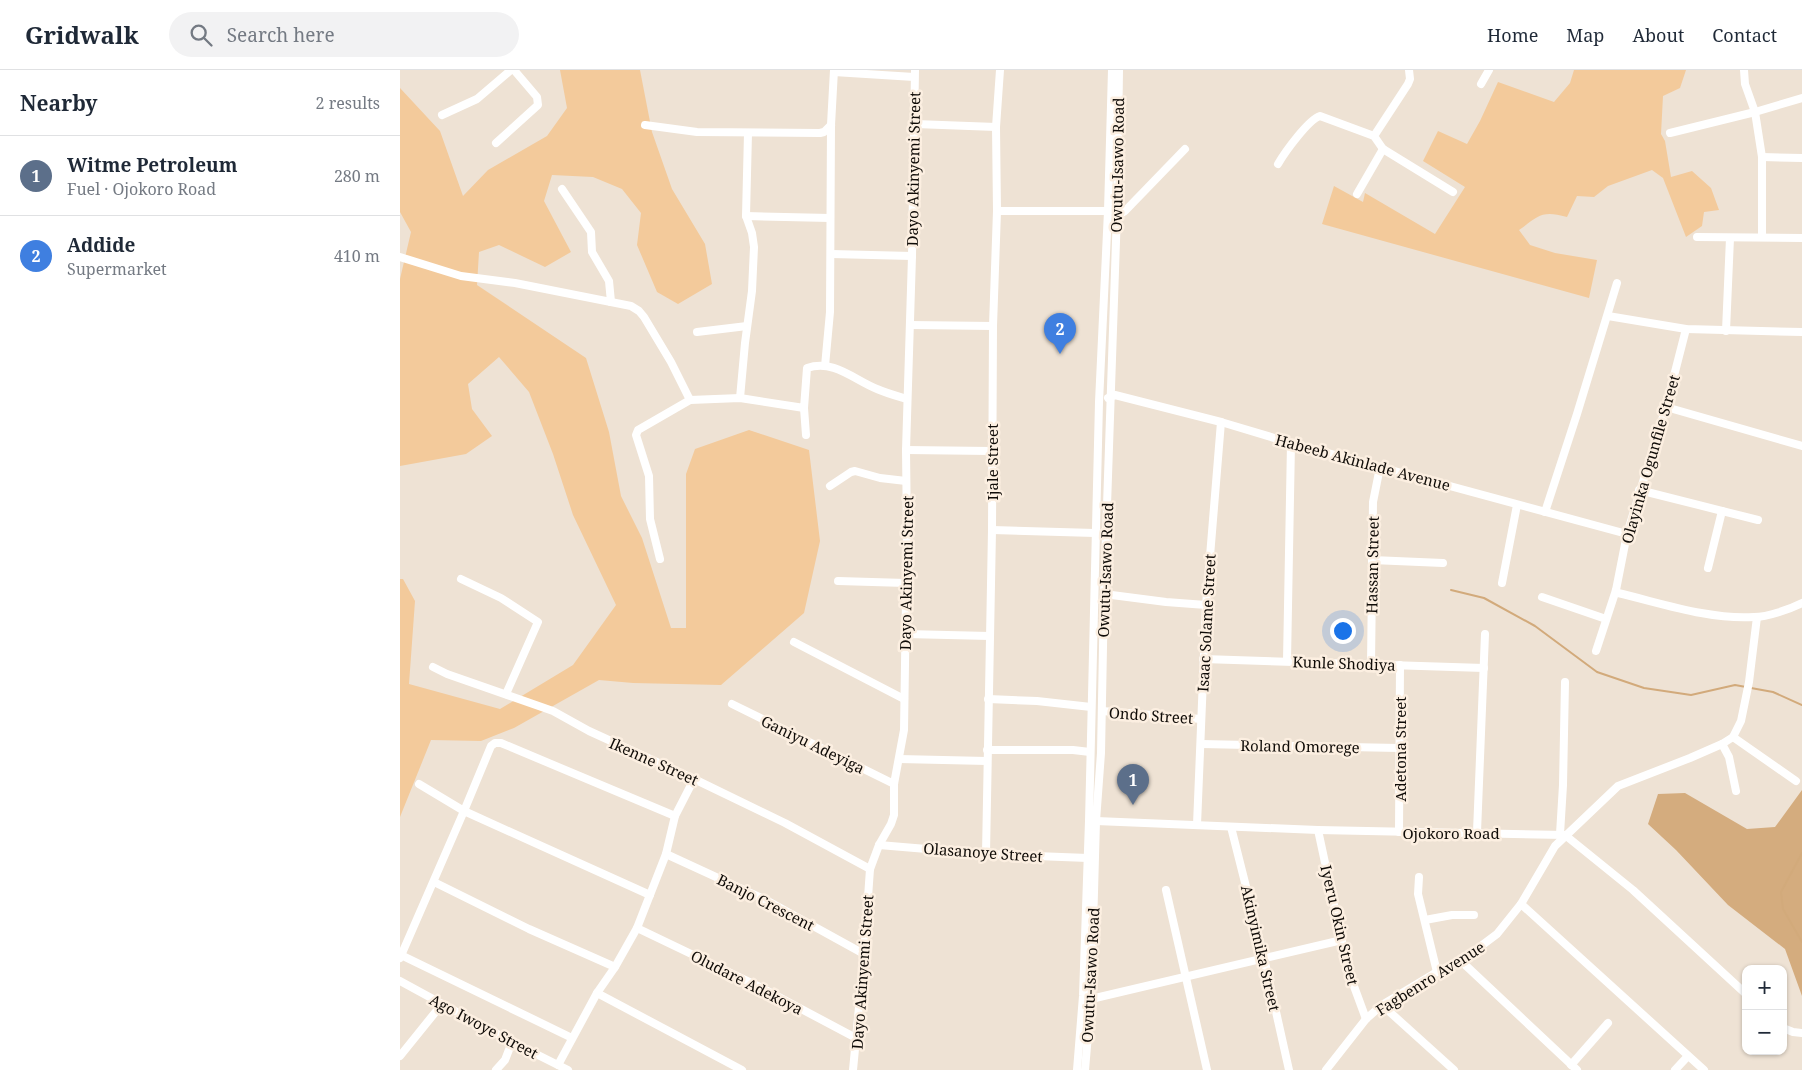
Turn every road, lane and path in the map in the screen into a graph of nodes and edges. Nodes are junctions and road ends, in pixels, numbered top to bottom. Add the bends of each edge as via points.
1 (512, 70) edge
2 (1000, 70) edge
3 (1112, 70) edge
4 (1119, 70) edge
5 (1409, 70) edge
6 (1489, 70) edge
7 (1744, 70) edge
8 (834, 71) edge
9 (914, 74) edge
10 (1481, 84) dead end
11 (1802, 98) edge
12 (1754, 112) junction
13 (442, 115) dead end
14 (915, 124) junction
15 (645, 125) dead end
16 (831, 125) junction
17 (996, 126) junction
18 (748, 133) junction
19 (1670, 133) dead end
20 (1374, 136) junction
21 (496, 143) dead end
22 (1185, 149) dead end
23 (1383, 149) junction
24 (1762, 157) junction
25 (1802, 158) edge
26 (1278, 164) dead end
27 (562, 189) dead end
28 (1453, 192) dead end
29 (1357, 194) dead end
30 (997, 211) junction
31 (1112, 212) junction
32 (746, 216) junction
33 (830, 218) junction
34 (1762, 236) junction
35 (1697, 237) dead end
36 (1730, 238) junction
37 (1802, 238) edge
38 (832, 254) junction
39 (912, 256) junction
40 (400, 257) edge
41 (1617, 283) dead end
42 (611, 302) junction
43 (1608, 316) junction
44 (910, 325) junction
45 (747, 326) junction
46 (993, 326) junction
47 (1686, 329) junction
48 (1726, 330) junction
49 (698, 332) dead end
50 (1802, 332) edge
51 (825, 366) junction
52 (1110, 397) junction
53 (740, 398) junction
54 (907, 399) junction
55 (690, 400) junction
56 (1099, 402) junction
57 (1666, 407) junction
58 (804, 408) junction
59 (1221, 422) junction
60 (806, 435) dead end
61 (1291, 443) junction
62 (1802, 446) edge
63 (906, 450) junction
64 (991, 452) junction
65 (1380, 467) junction
66 (906, 480) junction
67 (830, 486) dead end
68 (1639, 490) junction
69 (1517, 505) junction
70 (1722, 511) junction
71 (1545, 512) junction
72 (1758, 520) dead end
73 (992, 530) junction
74 (1095, 533) junction
75 (1627, 534) junction
76 (660, 559) dead end
77 (1372, 560) junction
78 (1443, 563) dead end
79 (1708, 568) dead end
80 (461, 579) dead end
81 (838, 581) dead end
82 (906, 583) junction
83 (1502, 583) dead end
84 (1616, 590) junction
85 (1104, 594) junction
86 (1542, 597) dead end
87 (1802, 603) edge
88 (1206, 605) junction
89 (1757, 617) junction
90 (1606, 619) junction
91 (905, 634) junction
92 (1485, 634) dead end
93 (990, 636) junction
94 (794, 642) dead end
95 (1596, 651) dead end
96 (1204, 659) junction
97 (1287, 662) junction
98 (1371, 664) junction
99 (1400, 665) junction
100 (433, 667) dead end
101 (1484, 668) junction
102 (1564, 682) dead end
103 (506, 694) junction
104 (988, 699) junction
105 (904, 700) junction
106 (732, 704) dead end
107 (1091, 707) junction
108 (1102, 711) junction
109 (1201, 719) junction
110 (1733, 737) junction
111 (1201, 744) junction
112 (1722, 744) junction
113 (1399, 748) junction
114 (987, 750) junction
115 (1090, 752) junction
116 (899, 759) junction
117 (987, 761) junction
118 (694, 779) junction
119 (1796, 780) dead end
120 (419, 784) dead end
121 (894, 784) junction
122 (1736, 791) dead end
123 (464, 811) junction
124 (675, 816) junction
125 (1096, 821) junction
126 (1197, 825) junction
127 (1231, 827) junction
128 (1318, 830) junction
129 (1399, 832) junction
130 (1477, 832) junction
131 (1562, 835) junction
132 (879, 845) junction
133 (666, 854) junction
134 (986, 854) junction
135 (1088, 858) junction
136 (870, 869) junction
137 (1419, 877) dead end
138 (434, 882) junction
139 (1166, 890) dead end
140 (650, 895) junction
141 (1521, 904) junction
142 (1474, 915) dead end
143 (1425, 920) junction
144 (637, 928) junction
145 (1342, 940) junction
146 (864, 954) junction
147 (401, 956) edge
148 (1264, 958) junction
149 (1461, 961) junction
150 (616, 967) junction
151 (1437, 972) junction
152 (1186, 978) junction
153 (400, 981) edge
154 (1742, 990) edge
155 (597, 993) junction
156 (1091, 999) junction
157 (442, 1004) junction
158 (1382, 1005) junction
159 (1366, 1019) junction
160 (1608, 1023) dead end
161 (1787, 1030) edge
162 (1802, 1034) edge
163 (572, 1038) junction
164 (856, 1038) junction
165 (512, 1042) junction
166 (400, 1056) edge
167 (1688, 1056) junction
168 (558, 1065) junction
169 (727, 1066) edge
170 (1574, 1067) edge
171 (1330, 1069) edge
172 (496, 1070) edge
173 (568, 1070) edge
174 (742, 1070) edge
175 (853, 1070) edge
176 (1077, 1070) edge
177 (1085, 1070) edge
178 (1208, 1070) edge
179 (1289, 1070) edge
180 (1454, 1070) edge
181 (1675, 1070) edge
182 (1704, 1070) edge

1 - 13 street via 477,99
1 - 21 street via 537,97 538,105
2 - 17 street, Ijale Street
3 - 31 street, Owutu-Isawo Road
4 - 31 street, Owutu-Isawo Road
5 - 20 street via 1408,84
6 - 10 street
7 - 12 street
8 - 9 street
8 - 16 street
9 - 14 street, Dayo Akinyemi Street
11 - 12 street
12 - 19 street
12 - 24 street
14 - 17 street
14 - 39 street, Dayo Akinyemi Street
15 - 18 street via 698,132
16 - 18 street via 820,133
16 - 33 street
17 - 30 street, Ijale Street
18 - 32 street
20 - 23 street
20 - 26 street via 1320,116 1291,144
22 - 31 street via 1125,211 1120,214
23 - 28 street
23 - 29 street
24 - 25 street
24 - 34 street
27 - 42 street via 591,232 592,252 609,281
30 - 31 street
30 - 46 street, Ijale Street
31 - 52 street, Owutu-Isawo Road
31 - 56 street, Owutu-Isawo Road
32 - 33 street
32 - 45 street via 754,247
33 - 38 street
34 - 36 street
34 - 37 street
35 - 36 street
36 - 48 street
38 - 39 street
38 - 51 street
39 - 44 street, Dayo Akinyemi Street
40 - 42 street via 461,276
41 - 43 street
42 - 55 street via 631,306 644,317 672,362
43 - 47 street
43 - 71 street
44 - 46 street
44 - 54 street, Dayo Akinyemi Street
45 - 49 street
45 - 53 street
46 - 64 street, Ijale Street
47 - 48 street
47 - 57 street, Olayinka Ogunfile Street
48 - 50 street
51 - 54 street via 842,370 878,390
51 - 58 street via 807,368
52 - 56 street
52 - 59 street, Habeeb Akinlade Avenue via 1115,395
52 - 85 street, Owutu-Isawo Road
53 - 55 street
53 - 58 street
54 - 63 street, Dayo Akinyemi Street
55 - 76 street via 638,430 636,435 649,476 650,519
56 - 74 street, Owutu-Isawo Road
57 - 62 street
57 - 68 street, Olayinka Ogunfile Street
58 - 60 street
59 - 61 street, Habeeb Akinlade Avenue
59 - 88 street, Isaac Solame Street
61 - 65 street, Habeeb Akinlade Avenue
61 - 97 street
63 - 64 street
63 - 66 street, Dayo Akinyemi Street
64 - 73 street, Ijale Street
65 - 69 street, Habeeb Akinlade Avenue
65 - 77 street, Hassan Street via 1373,502
66 - 67 street via 880,478 855,471
66 - 82 street, Dayo Akinyemi Street
68 - 70 street
68 - 75 street, Olayinka Ogunfile Street
69 - 71 street, Habeeb Akinlade Avenue
69 - 83 street
70 - 72 street
70 - 79 street
71 - 75 street, Habeeb Akinlade Avenue
73 - 74 street
73 - 93 street, Ijale Street
74 - 107 street, Owutu-Isawo Road
75 - 84 street, Olayinka Ogunfile Street
77 - 78 street
77 - 98 street, Hassan Street
80 - 103 street via 538,622
81 - 82 street
82 - 91 street, Dayo Akinyemi Street
84 - 89 street via 1698,612
84 - 90 street, Olayinka Ogunfile Street
85 - 88 street
85 - 108 street, Owutu-Isawo Road
86 - 90 street
87 - 89 street
88 - 96 street, Isaac Solame Street
89 - 110 street via 1749,682 1741,721
90 - 95 street, Olayinka Ogunfile Street
91 - 93 street
91 - 105 street, Dayo Akinyemi Street
92 - 101 street
93 - 104 street, Ijale Street
94 - 105 street
96 - 97 street, Kunle Shodiya
96 - 109 street, Isaac Solame Street
97 - 98 street, Kunle Shodiya
98 - 99 street, Kunle Shodiya
99 - 101 street, Kunle Shodiya
99 - 113 street, Adetona Street
100 - 103 street, Ikenne Street
101 - 130 street
102 - 131 street
103 - 118 street, Ikenne Street via 554,711 632,752
104 - 107 street
104 - 114 street, Ijale Street
105 - 116 street, Dayo Akinyemi Street
106 - 121 street, Ganiyu Adeyiga
107 - 115 street, Owutu-Isawo Road
108 - 109 street, Ondo Street
108 - 125 street, Owutu-Isawo Road
109 - 111 street, Isaac Solame Street
110 - 112 street, Fagbenro Avenue
110 - 119 street
111 - 113 street, Roland Omorege
111 - 126 street, Isaac Solame Street
112 - 122 street via 1729,757
112 - 131 street, Fagbenro Avenue via 1618,786
113 - 129 street, Adetona Street
114 - 115 street
114 - 117 street, Ijale Street
115 - 135 street, Owutu-Isawo Road
116 - 117 street
116 - 121 street, Dayo Akinyemi Street
117 - 134 street, Ijale Street
118 - 124 street
118 - 136 street, Ikenne Street
120 - 123 street
121 - 132 street, Dayo Akinyemi Street via 894,815
123 - 124 street via 491,746 501,743
123 - 138 street
123 - 140 street
124 - 133 street
125 - 126 street, Ojokoro Road
125 - 156 street, Owutu-Isawo Road
126 - 127 street, Ojokoro Road
127 - 128 street, Ojokoro Road
127 - 148 street, Akinyimika Street
128 - 129 street, Ojokoro Road
128 - 145 street, Iyeru Okin Street
129 - 130 street, Ojokoro Road
130 - 131 street, Ojokoro Road
131 - 141 street, Fagbenro Avenue
131 - 154 street via 1633,890
132 - 134 street, Olasanoye Street
132 - 136 street, Dayo Akinyemi Street
133 - 140 street
133 - 146 street, Banjo Crescent via 766,900
134 - 135 street, Olasanoye Street
135 - 176 street, Owutu-Isawo Road
136 - 146 street, Dayo Akinyemi Street
137 - 143 street via 1418,894
138 - 147 street
138 - 150 street
139 - 152 street
140 - 144 street
141 - 149 street, Fagbenro Avenue via 1497,934
141 - 167 street
142 - 143 street
143 - 151 street
144 - 150 street
144 - 164 street, Oludare Adekoya
145 - 148 street
145 - 159 street, Iyeru Okin Street via 1350,980
146 - 164 street, Dayo Akinyemi Street
147 - 163 street
148 - 152 street
148 - 179 street, Akinyimika Street
149 - 151 street, Fagbenro Avenue
149 - 170 street
150 - 155 street
151 - 158 street, Fagbenro Avenue
152 - 156 street
152 - 178 street
153 - 157 street, Ago Iwoye Street
155 - 163 street
155 - 169 street
156 - 177 street, Owutu-Isawo Road
157 - 165 street, Ago Iwoye Street
157 - 166 street
158 - 159 street, Fagbenro Avenue
158 - 180 street
159 - 171 street, Fagbenro Avenue
160 - 170 street
161 - 162 street
163 - 168 street
164 - 175 street, Dayo Akinyemi Street
165 - 168 street, Ago Iwoye Street
165 - 172 street via 505,1060
167 - 181 street
167 - 182 street
168 - 173 street, Ago Iwoye Street
169 - 174 street

